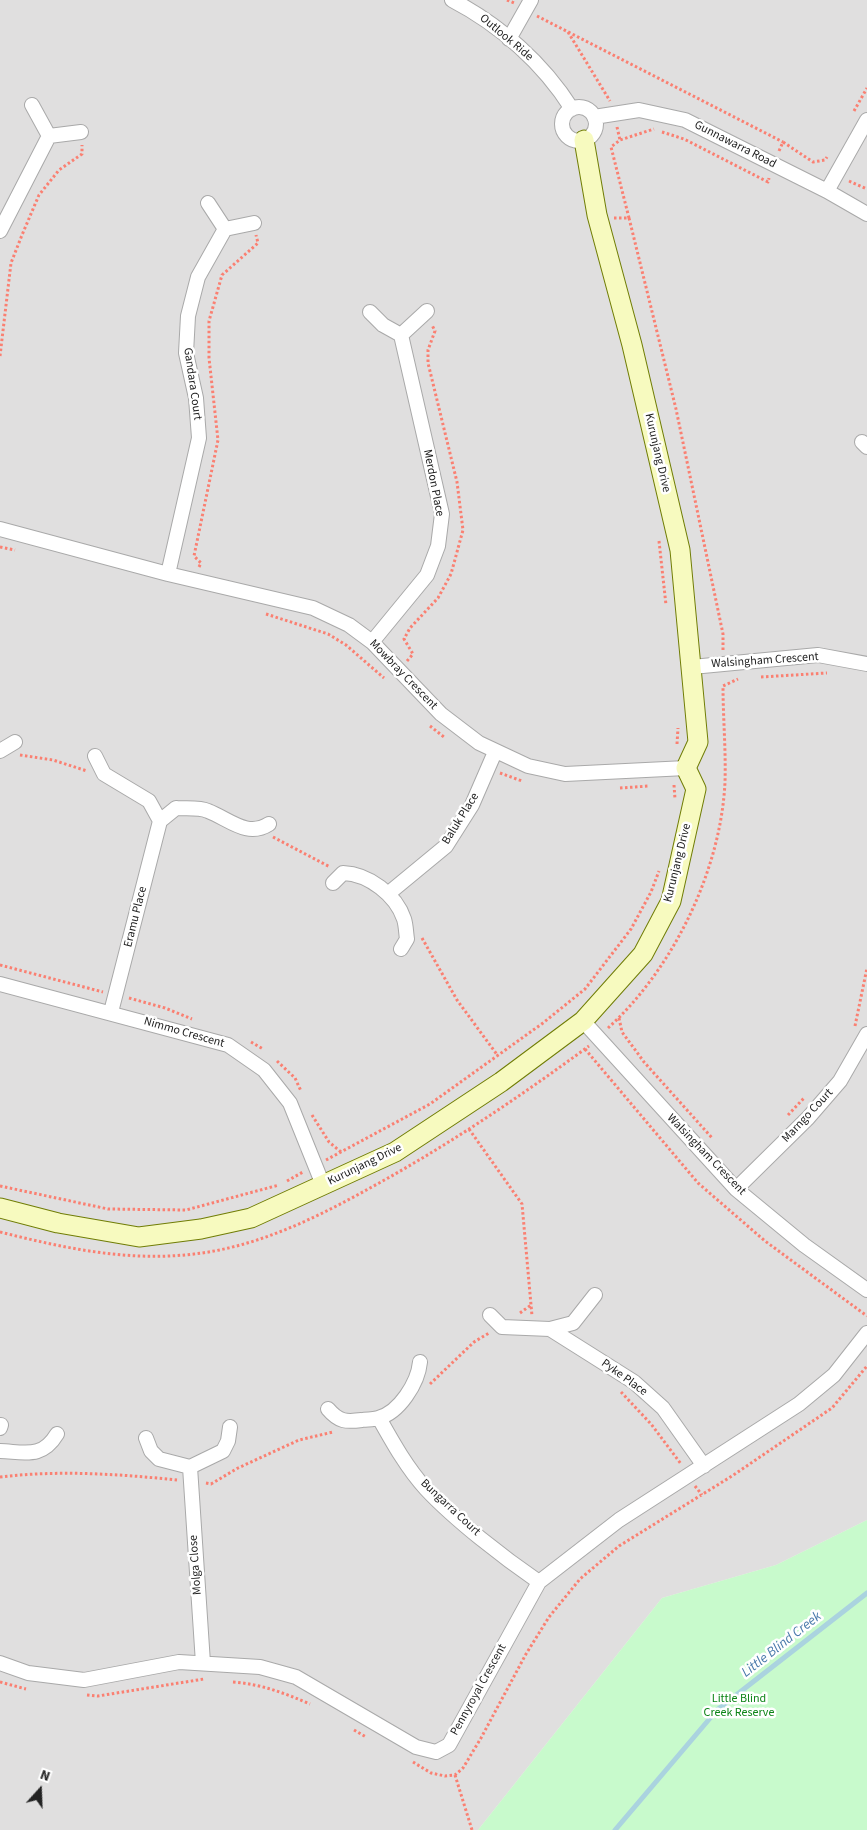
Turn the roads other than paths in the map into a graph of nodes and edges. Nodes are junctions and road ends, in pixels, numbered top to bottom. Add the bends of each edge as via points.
1 (452, 0) edge
2 (528, 5) edge
3 (509, 38) junction
4 (32, 105) dead end
5 (572, 109) junction
6 (594, 117) junction
7 (867, 120) edge
8 (81, 132) road end
9 (49, 136) junction
10 (584, 140) junction
11 (827, 191) junction
12 (208, 203) dead end
13 (867, 214) edge
14 (254, 223) road end
15 (225, 229) junction
16 (0, 231) edge
17 (427, 311) dead end
18 (370, 312) dead end
19 (401, 335) junction
20 (0, 529) edge
21 (168, 574) junction
22 (372, 642) junction
23 (867, 664) edge
24 (692, 667) junction
25 (17, 748) road end
26 (0, 752) edge
27 (495, 752) junction
28 (96, 756) dead end
29 (681, 769) junction
30 (160, 821) junction
31 (264, 827) road end
32 (333, 883) dead end
33 (389, 893) junction
34 (401, 949) dead end
35 (0, 984) edge
36 (111, 1012) junction
37 (583, 1021) junction
38 (860, 1034) edge
39 (324, 1185) junction
40 (736, 1189) junction
41 (0, 1208) edge
42 (867, 1290) edge
43 (595, 1295) dead end
44 (490, 1315) dead end
45 (550, 1328) junction
46 (867, 1333) edge
47 (420, 1362) dead end
48 (328, 1409) dead end
49 (379, 1418) junction
50 (230, 1427) dead end
51 (57, 1434) dead end
52 (146, 1438) dead end
53 (0, 1451) edge
54 (704, 1466) junction
55 (190, 1467) junction
56 (540, 1582) junction
57 (0, 1663) edge
58 (203, 1663) junction

1 - 3 street, Outlook Ride via 475,12
2 - 3 street
3 - 5 street, Outlook Ride via 558,87
4 - 9 street
5 - 6 street via 587,110
5 - 10 street via 562,122 564,133 573,140
6 - 10 street via 593,134
6 - 11 street, Gunnawarra Road via 639,110 685,120
7 - 11 street
8 - 9 street
9 - 16 street
10 - 24 street, Kurunjang Drive via 598,219 632,345 680,550
11 - 13 street, Gunnawarra Road
12 - 15 street
14 - 15 street
15 - 21 street, Gandara Court via 198,277 188,316 186,353 196,398 199,438
17 - 19 street
18 - 19 street via 383,325
19 - 22 street, Merdon Place via 442,514 438,546 427,576
20 - 21 street, Mowbray Crescent
21 - 22 street, Mowbray Crescent via 313,608 349,625
22 - 27 street, Mowbray Crescent via 441,714
23 - 24 street, Walsingham Crescent via 818,655
24 - 29 street, Kurunjang Drive via 698,742
25 - 26 street
27 - 29 street, Mowbray Crescent via 528,766 565,774
27 - 33 street, Baluk Place via 472,805 446,846
28 - 30 street via 104,774 149,800
29 - 37 street, Kurunjang Drive via 696,789 671,901 643,954
30 - 31 street via 176,808 206,810 246,830
30 - 36 street, Eramu Place
32 - 33 street via 344,873 356,874
33 - 34 street via 404,919 407,939
35 - 36 street, Nimmo Crescent
36 - 39 street, Nimmo Crescent via 228,1045 264,1070 290,1103
37 - 39 street, Kurunjang Drive via 501,1082 395,1152
37 - 40 street, Walsingham Crescent
38 - 40 street, Marngo Court via 840,1081 808,1118
39 - 41 street, Kurunjang Drive via 250,1218 201,1229 139,1237 58,1223
40 - 42 street, Walsingham Crescent via 804,1245
43 - 45 street via 573,1323
44 - 45 street via 502,1327
45 - 54 street, Pyke Place via 634,1382 662,1408
46 - 54 street, Pennyroyal Crescent via 834,1375 799,1404
47 - 49 street via 414,1382 400,1404
48 - 49 street via 335,1418 345,1422
49 - 56 street, Bungarra Court via 402,1458 426,1489
50 - 55 street via 223,1452
51 - 53 street via 50,1446 38,1453
52 - 55 street via 151,1451 159,1459
54 - 56 street, Pennyroyal Crescent via 619,1520
55 - 58 street, Molga Close
56 - 58 street, Pennyroyal Crescent via 449,1745 436,1752 416,1747 296,1677 260,1667
57 - 58 street, Pennyroyal Crescent via 28,1673 84,1680 179,1662

